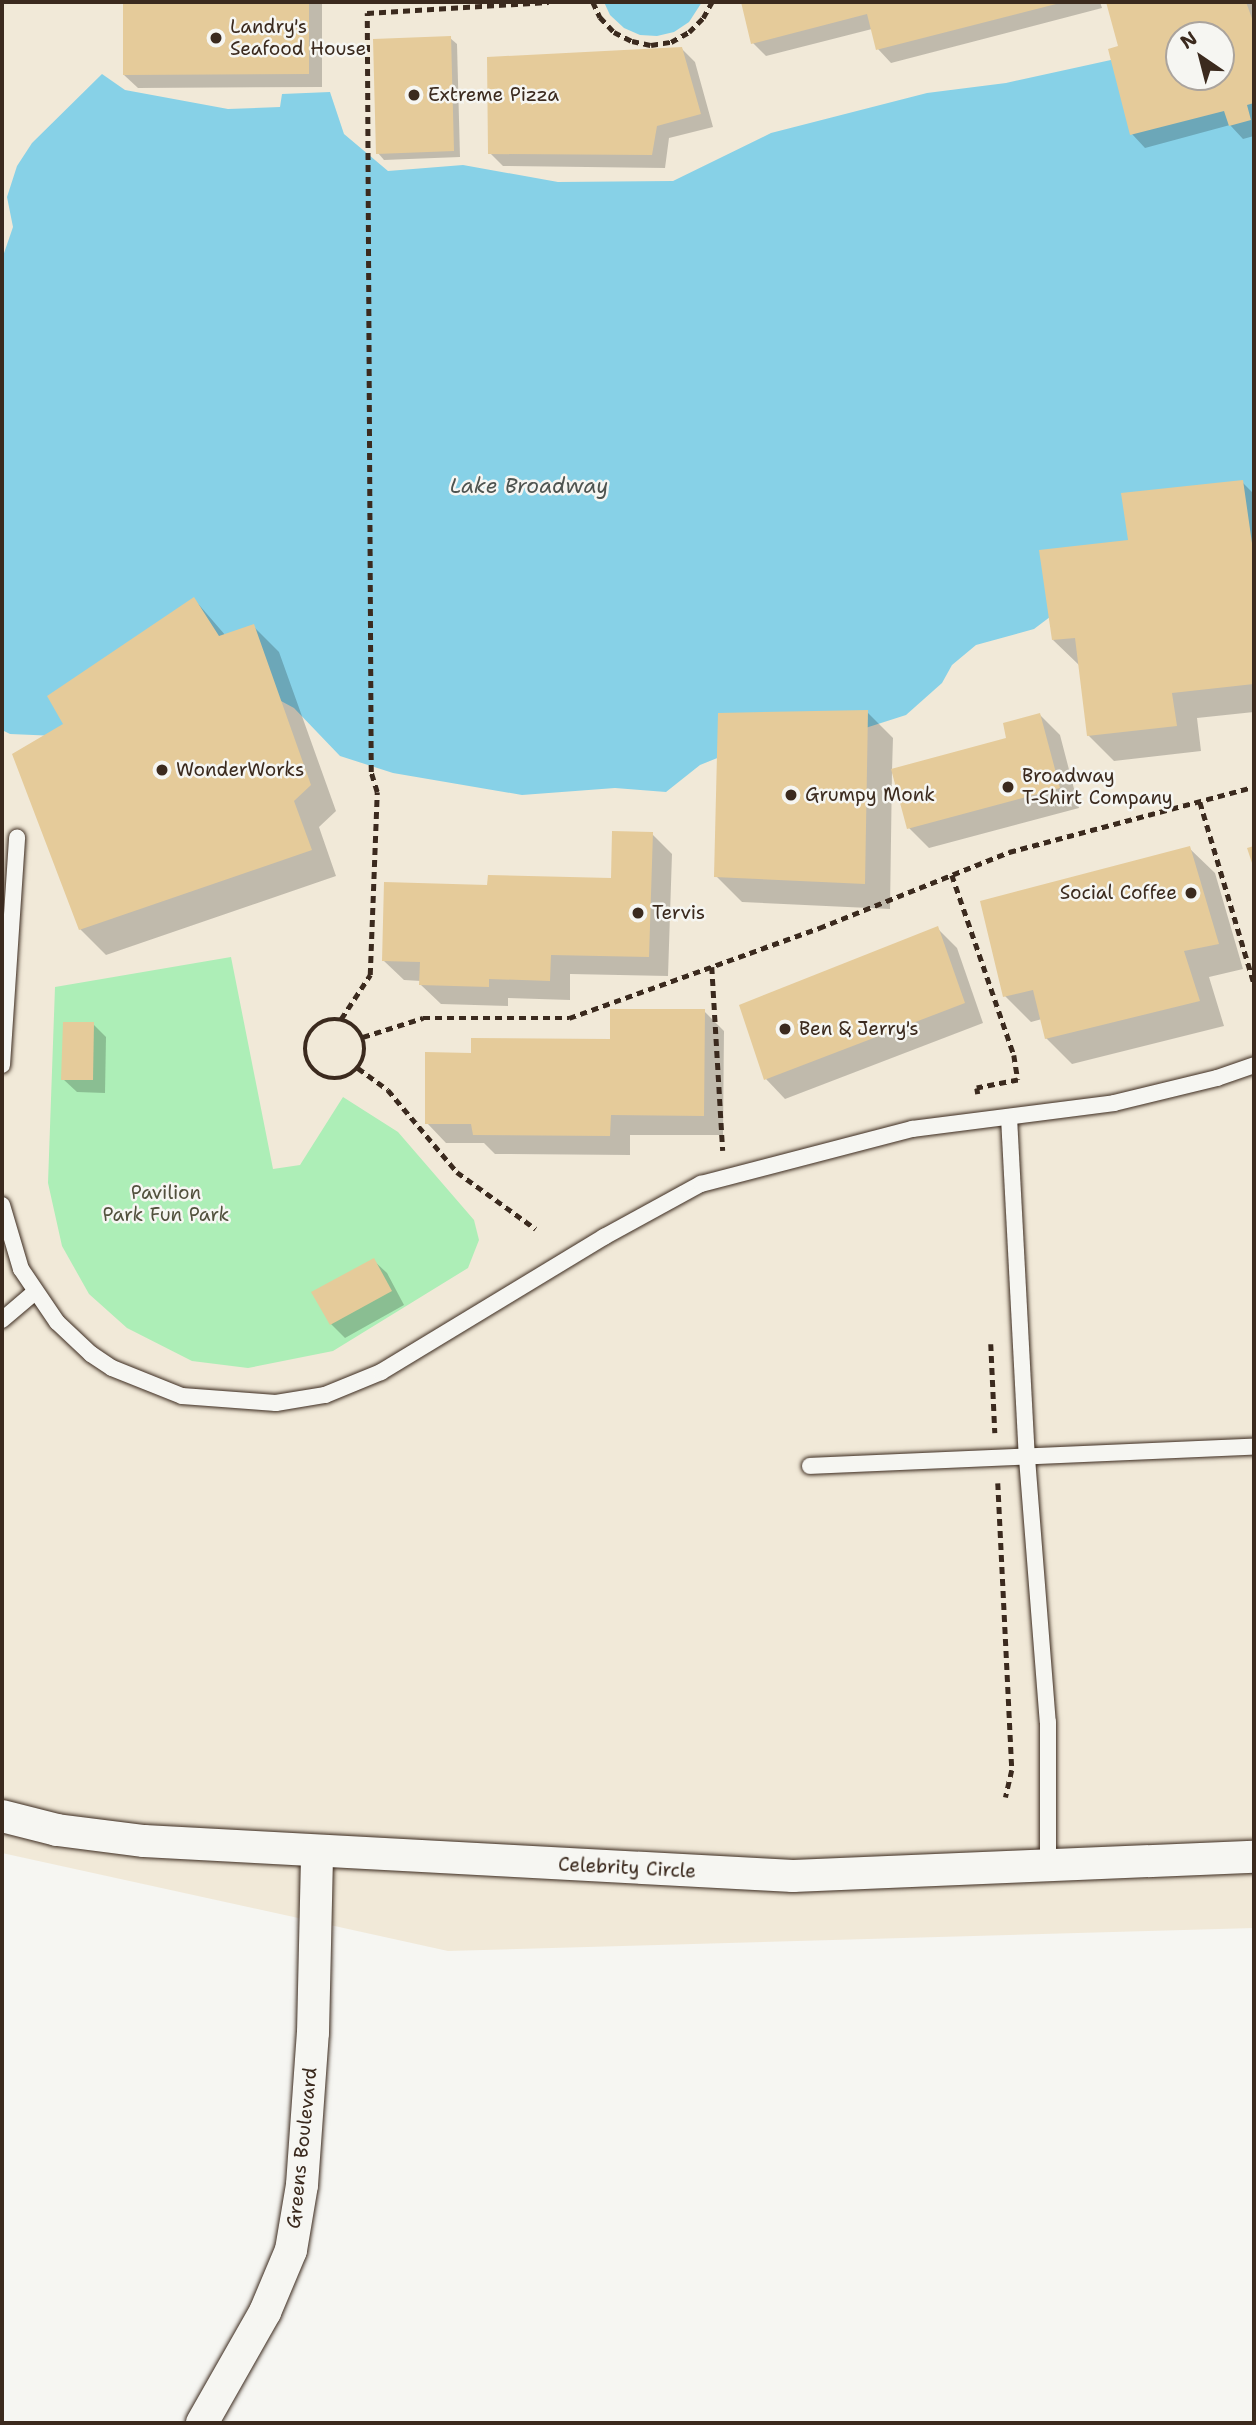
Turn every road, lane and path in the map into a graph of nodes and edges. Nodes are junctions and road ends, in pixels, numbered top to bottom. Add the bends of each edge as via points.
1 (549, 2) edge
2 (593, 2) edge
3 (712, 2) edge
4 (1254, 787) edge
5 (1200, 802) junction
6 (17, 837) dead end
7 (712, 967) junction
8 (1254, 983) edge
9 (341, 1019) junction
10 (363, 1037) junction
11 (2, 1065) edge
12 (1254, 1065) edge
13 (358, 1068) junction
14 (1009, 1117) junction
15 (724, 1176) junction
16 (2, 1205) edge
17 (536, 1229) dead end
18 (35, 1292) junction
19 (2, 1320) edge
20 (1254, 1447) edge
21 (1027, 1458) junction
22 (810, 1466) dead end
23 (2, 1816) edge
24 (317, 1851) junction
25 (1254, 1857) edge
26 (1048, 1864) junction
27 (202, 2423) edge

1 - 9 path via 367,13 371,772 377,792 370,975
2 - 3 path via 614,32 651,45 689,33
4 - 5 path
5 - 7 path via 1009,852
5 - 8 path
6 - 11 lane
7 - 10 path via 569,1018 423,1018
7 - 15 path
9 - 10 path
9 - 13 path via 314,1027 304,1054 322,1077 342,1079
10 - 13 path via 365,1054
12 - 14 lane via 1114,1104
13 - 17 path via 387,1090 457,1172
14 - 15 lane via 912,1129
14 - 21 lane
15 - 18 lane via 604,1237 381,1372 324,1395 276,1403 182,1396 112,1368 71,1337
16 - 18 lane via 21,1269
18 - 19 lane
20 - 21 lane
21 - 22 lane
21 - 26 lane via 1048,1722
23 - 24 street, Celebrity Circle via 57,1830 144,1841
24 - 26 street, Celebrity Circle via 793,1876
24 - 27 street, Greens Boulevard via 313,2033 302,2185 291,2250 265,2312
25 - 26 street, Celebrity Circle

